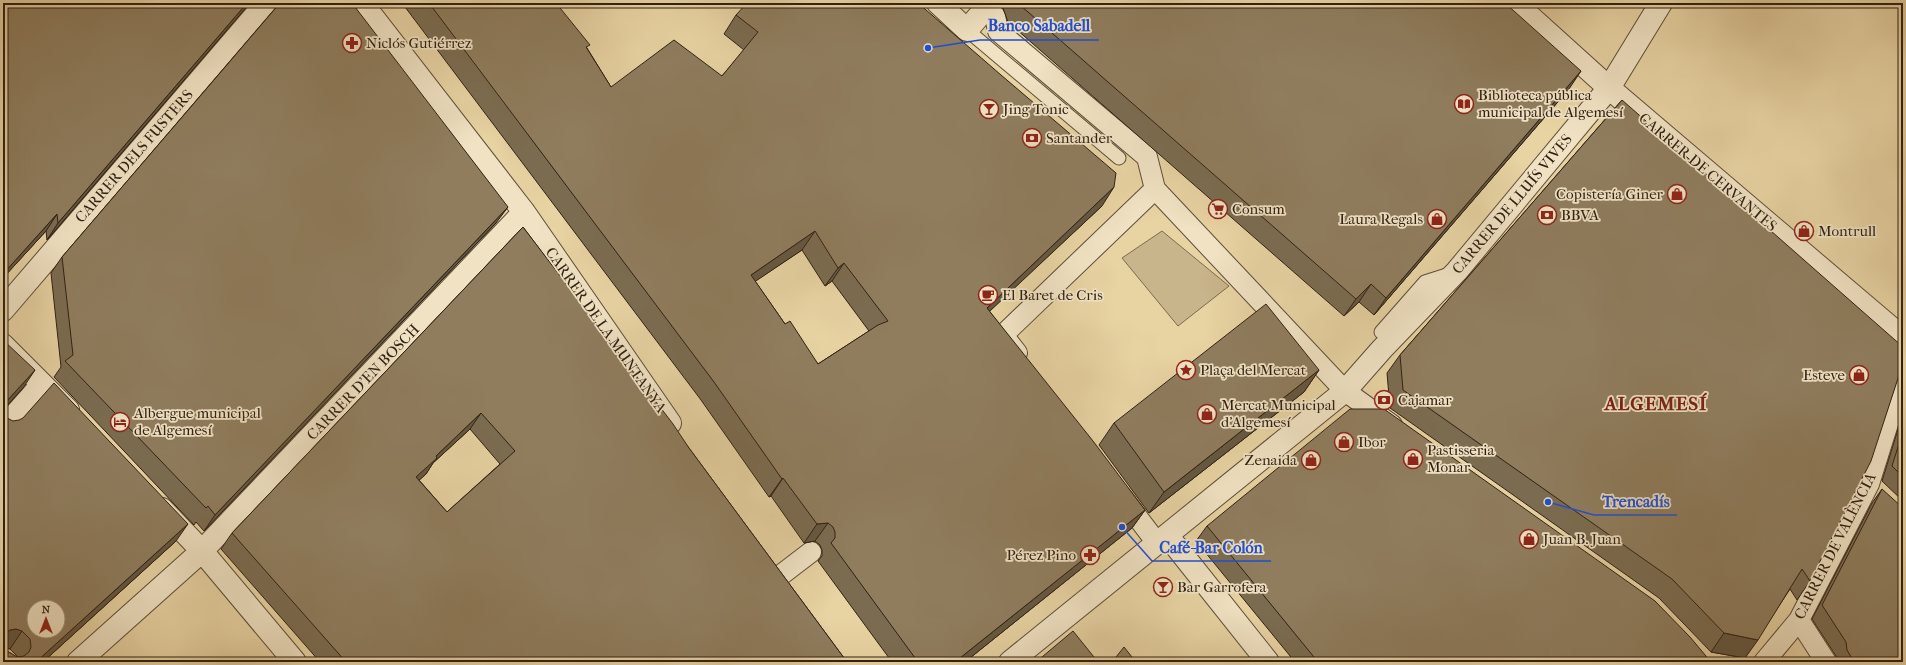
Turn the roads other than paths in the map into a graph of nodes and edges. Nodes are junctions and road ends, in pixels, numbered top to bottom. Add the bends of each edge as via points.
1 (266, 3) edge
2 (362, 3) edge
3 (938, 3) edge
4 (1515, 3) edge
5 (1662, 3) edge
6 (993, 10) edge
7 (967, 30) junction
8 (1609, 88) junction
9 (1119, 158) dead end
10 (1155, 188) junction
11 (524, 212) junction
12 (1457, 271) junction
13 (3, 310) edge
14 (1381, 332) dead end
15 (1903, 338) edge
16 (3, 345) edge
17 (1029, 370) edge
18 (1903, 376) edge
19 (42, 383) junction
20 (1345, 391) junction
21 (81, 423) edge
22 (3, 427) edge
23 (1410, 437) edge
24 (682, 441) edge
25 (1111, 481) edge
26 (147, 493) edge
27 (1158, 542) junction
28 (202, 551) junction
29 (811, 552) dead end
30 (772, 571) joint
31 (791, 596) edge
32 (1799, 620) junction
33 (78, 662) edge
34 (295, 662) edge
35 (1010, 662) edge
36 (1268, 662) edge
37 (1764, 662) edge
38 (1826, 662) edge

1 - 13 street, CARRER DELS FUSTERS
2 - 11 street, CARRER DE LA MUNTANYA
3 - 7 street
4 - 8 street, CARRER DE CERVANTES
5 - 8 street, CARRER DE LLUÍS VIVES
6 - 7 street
6 - 10 street via 998,31 1147,157
7 - 9 lane
8 - 12 street, CARRER DE LLUÍS VIVES
8 - 15 street, CARRER DE CERVANTES
10 - 17 street via 1003,335
10 - 20 street
11 - 24 street, CARRER DE LA MUNTANYA
11 - 28 street, CARRER D'EN BOSCH
12 - 14 lane via 1425,282
12 - 20 street, CARRER DE LLUÍS VIVES
16 - 19 street
18 - 32 street, CARRER DE VALÈNCIA via 1875,489
19 - 21 street
19 - 22 street
20 - 23 street
20 - 27 street
25 - 27 street
26 - 28 street
27 - 35 street
27 - 36 street
28 - 33 street, CARRER D'EN BOSCH
28 - 34 street
29 - 30 street
30 - 31 street
32 - 37 street, CARRER DE VALÈNCIA
32 - 38 street

